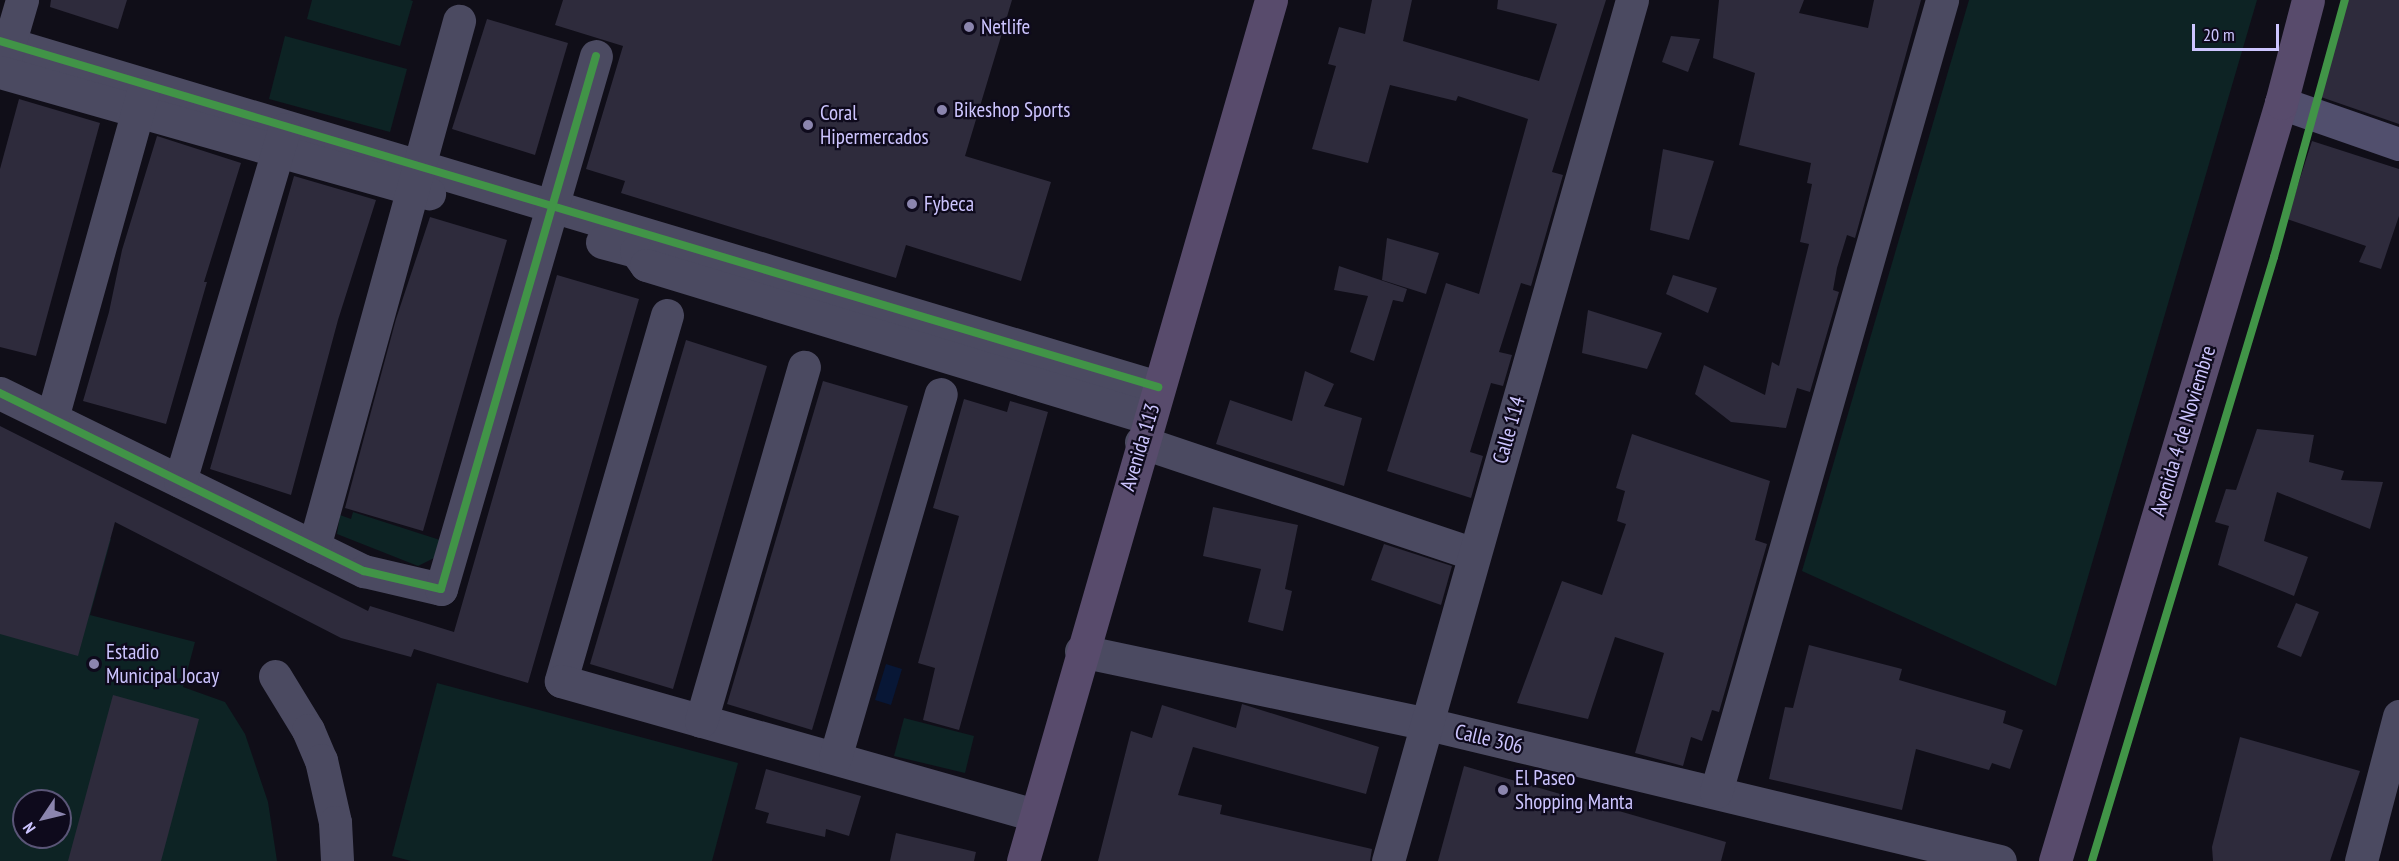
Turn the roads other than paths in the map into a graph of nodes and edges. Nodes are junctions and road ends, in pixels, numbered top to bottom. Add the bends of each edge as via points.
1 (22, 0) edge
2 (1271, 0) edge
3 (1632, 0) edge
4 (1942, 0) edge
5 (2308, 0) edge
6 (459, 21) dead end
7 (596, 56) dead end
8 (2, 61) edge
9 (142, 98) junction
10 (2281, 103) junction
11 (281, 138) junction
12 (2399, 144) edge
13 (416, 178) junction
14 (550, 217) junction
15 (667, 315) dead end
16 (953, 343) junction
17 (804, 367) dead end
18 (1158, 387) junction
19 (0, 393) edge
20 (940, 394) dead end
21 (52, 418) junction
22 (1145, 430) junction
23 (180, 481) junction
24 (314, 547) junction
25 (1474, 554) junction
26 (1081, 651) junction
27 (275, 676) dead end
28 (2399, 716) edge
29 (700, 721) junction
30 (1428, 724) junction
31 (835, 758) junction
32 (1716, 792) junction
33 (1035, 815) junction
34 (337, 861) edge
35 (1023, 861) edge
36 (1388, 861) edge
37 (2000, 861) edge
38 (2055, 861) edge
39 (2361, 861) edge

1 - 8 street
2 - 18 main road, Avenida 113
3 - 25 street, Calle 114
4 - 32 street
5 - 10 main road, Avenida 4 de Noviembre
6 - 13 street
7 - 14 street
8 - 9 street
9 - 11 street
9 - 21 street
10 - 12 street
10 - 38 main road, Avenida 4 de Noviembre
11 - 13 street
11 - 23 street
13 - 14 street
13 - 24 street
14 - 16 street via 636,251 646,265 792,294
14 - 24 street via 441,589 364,571
15 - 29 street via 561,681
16 - 18 street
16 - 22 street
17 - 29 street
18 - 22 main road, Avenida 113
19 - 21 street
20 - 31 street
21 - 23 street
22 - 25 street
22 - 26 main road, Avenida 113
23 - 24 street
25 - 30 street, Calle 114
26 - 30 street, Calle 306
26 - 33 main road, Avenida 113
27 - 34 street via 321,760 335,822
28 - 39 street
29 - 31 street
30 - 32 street, Calle 306
30 - 36 street, Calle 114
31 - 33 street
32 - 37 street, Calle 306
33 - 35 main road, Avenida 113

